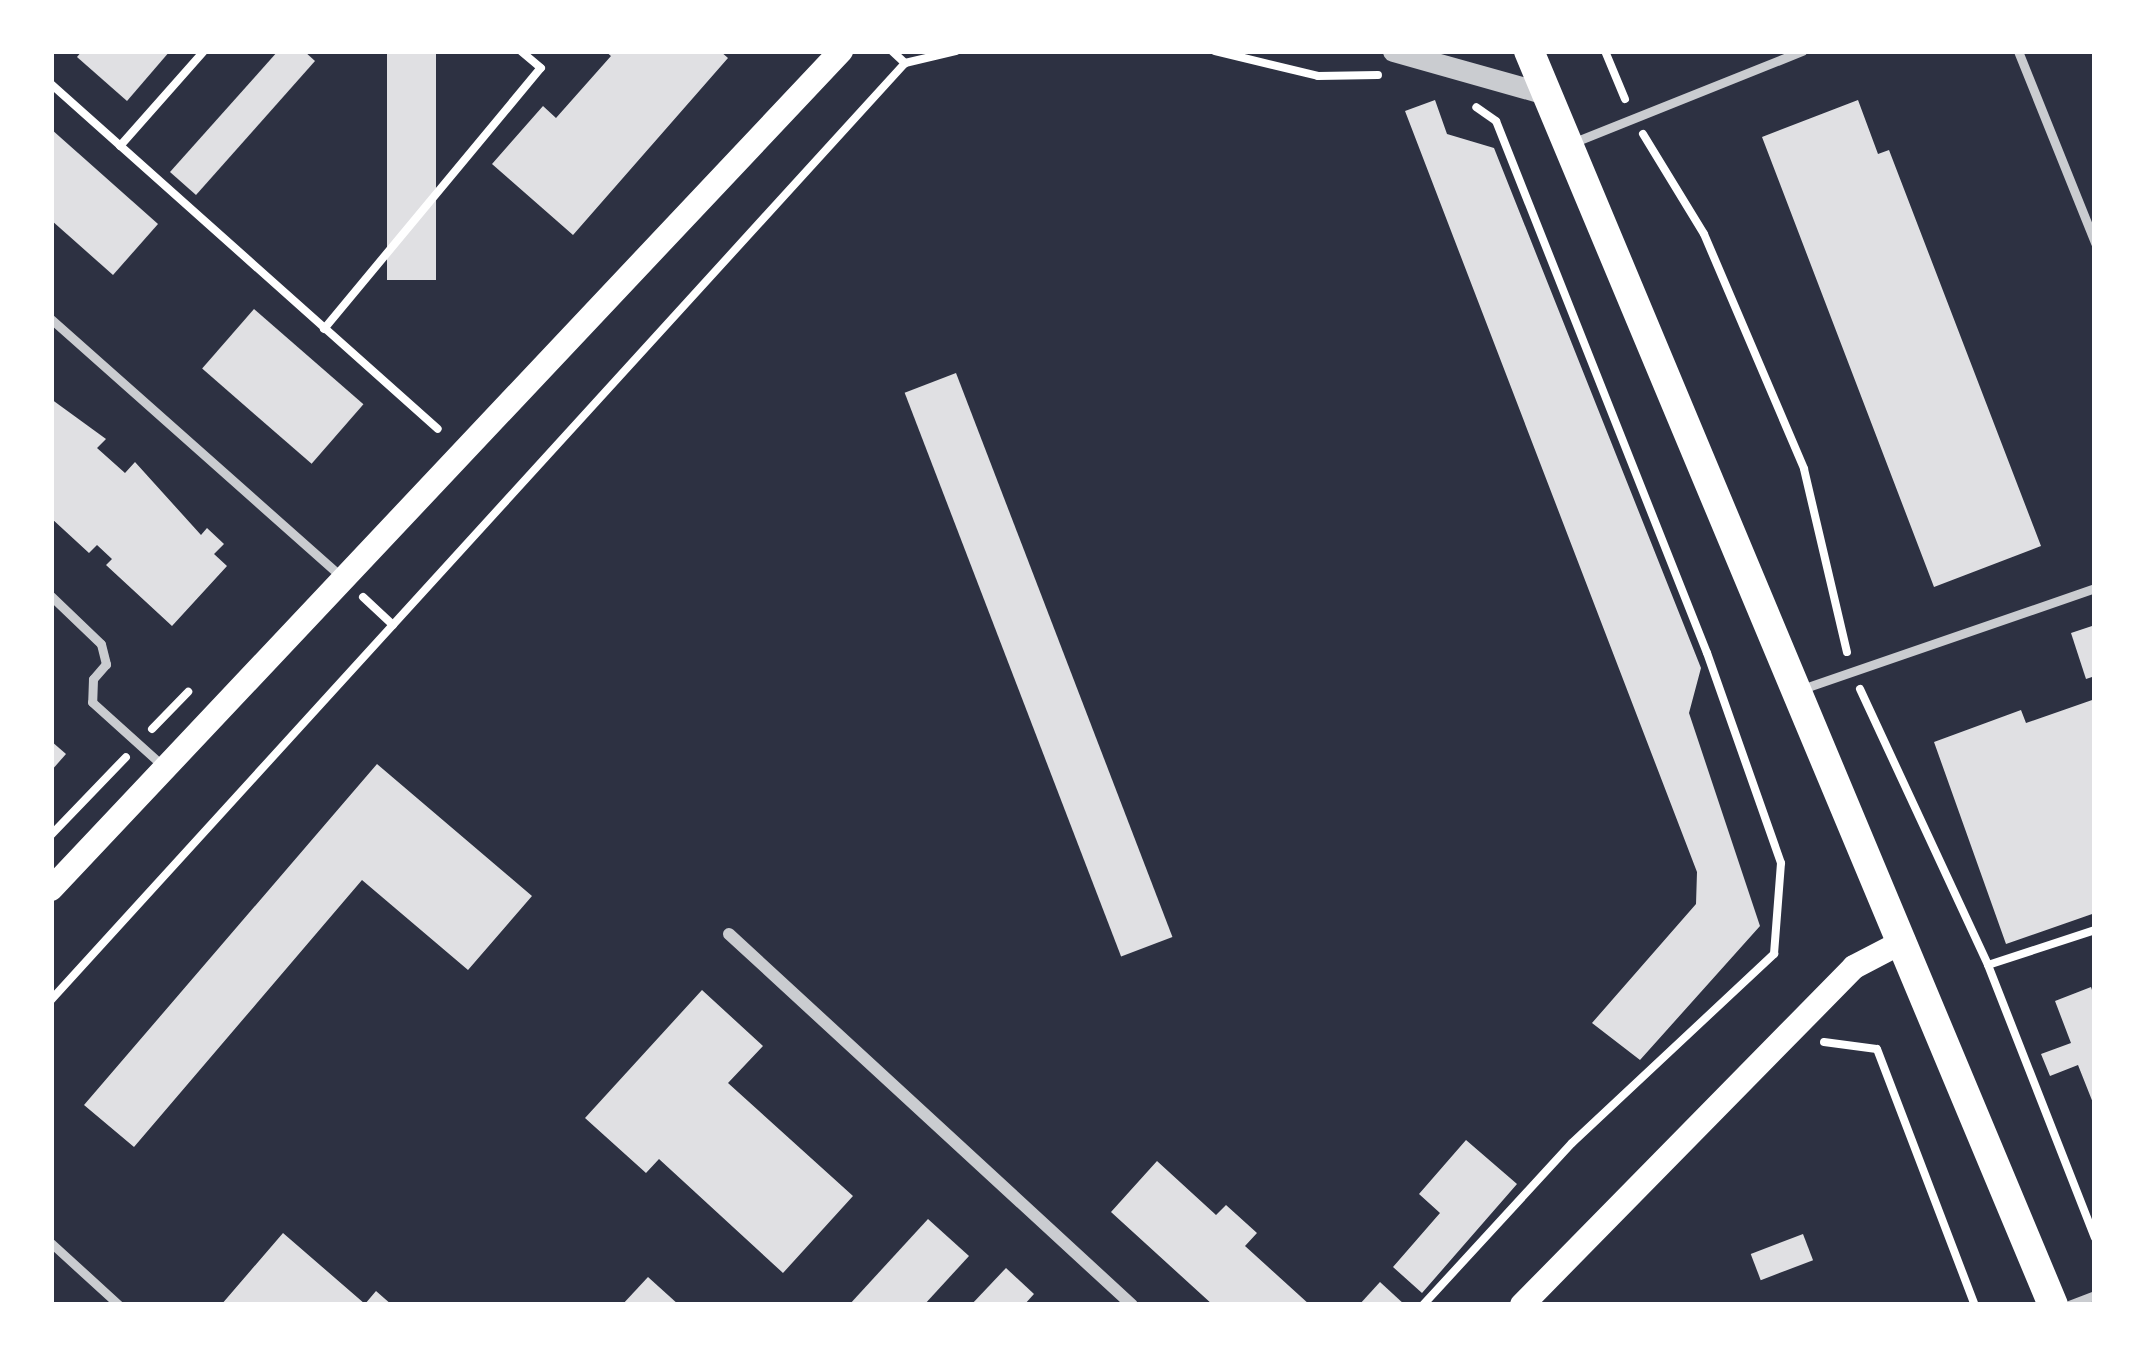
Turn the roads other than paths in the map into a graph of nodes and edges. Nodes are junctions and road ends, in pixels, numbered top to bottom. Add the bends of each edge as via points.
1 (841, 51) edge
2 (1393, 51) edge
3 (1529, 51) edge
4 (1802, 51) edge
5 (2018, 51) edge
6 (1546, 94) junction
7 (1567, 145) junction
8 (2095, 243) edge
9 (51, 319) edge
10 (340, 576) junction
11 (2095, 588) edge
12 (51, 596) edge
13 (1794, 692) junction
14 (163, 766) junction
15 (51, 889) edge
16 (728, 934) dead end
17 (1904, 941) junction
18 (51, 1243) edge
19 (2095, 1295) edge
20 (119, 1305) edge
21 (1132, 1305) edge
22 (1522, 1305) edge
23 (2053, 1305) edge
24 (2069, 1305) edge

1 - 10 main road
2 - 6 street
3 - 6 main road
4 - 7 lane
5 - 8 lane
6 - 7 main road
7 - 13 main road
9 - 10 lane
10 - 14 main road
11 - 13 lane
12 - 14 lane via 101,644 106,664 93,679 92,702
13 - 17 main road
14 - 15 main road
16 - 21 street
17 - 22 main road via 1854,968
17 - 23 main road
18 - 20 lane
19 - 24 lane

